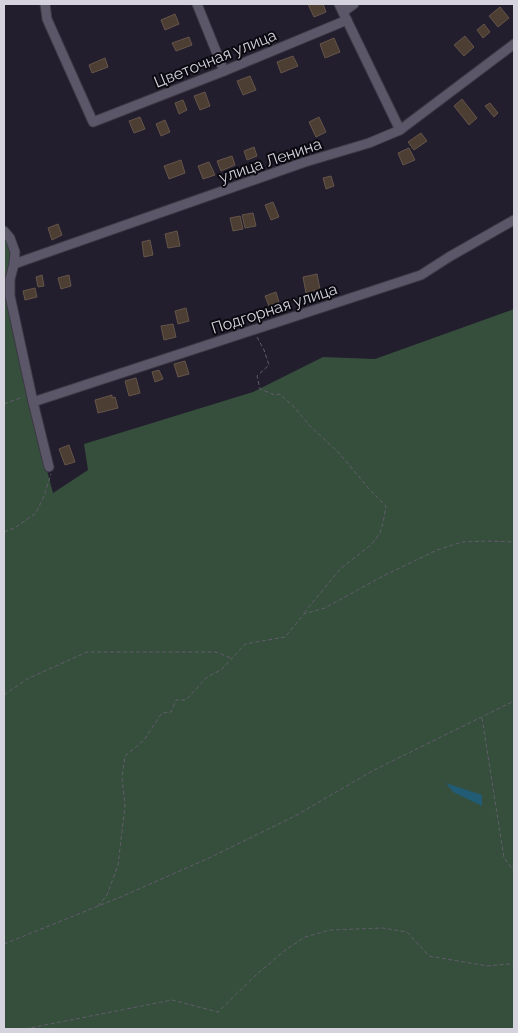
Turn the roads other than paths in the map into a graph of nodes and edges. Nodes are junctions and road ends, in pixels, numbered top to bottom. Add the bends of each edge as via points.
1 (45, 4) edge
2 (197, 4) edge
3 (354, 4) edge
4 (343, 12) edge
5 (514, 44) edge
6 (224, 71) junction
7 (400, 130) junction
8 (514, 220) edge
9 (4, 232) edge
10 (14, 264) junction
11 (32, 399) junction
12 (49, 466) road end

1 - 6 street, Цветочная улица via 47,19 93,122
2 - 6 street
3 - 4 street, Цветочная улица
4 - 6 street, Цветочная улица
4 - 7 street
5 - 7 street, улица Ленина
7 - 10 street, улица Ленина
8 - 11 street, Подгорная улица via 421,275
9 - 10 street via 15,252
10 - 11 street via 10,296
11 - 12 street

